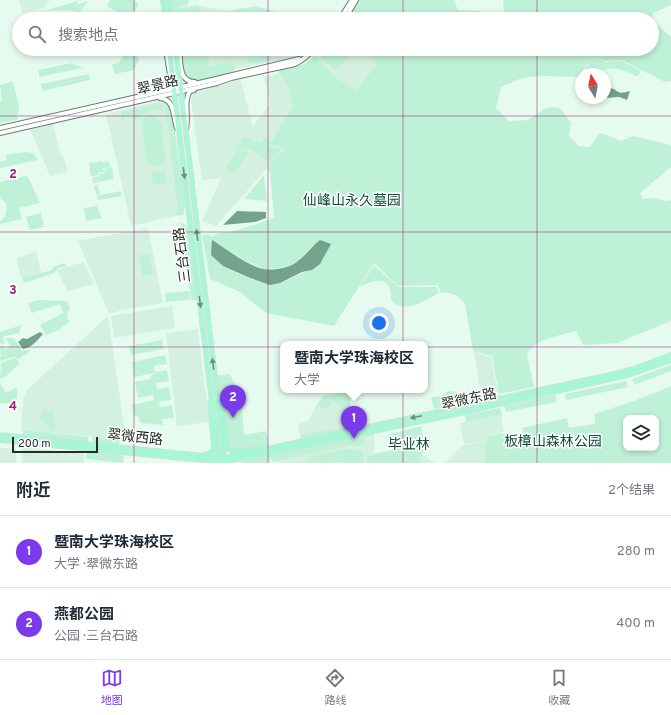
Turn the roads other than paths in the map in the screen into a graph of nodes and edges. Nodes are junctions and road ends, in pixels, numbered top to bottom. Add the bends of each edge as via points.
1 (163, 0) edge
2 (169, 0) edge
3 (352, 0) edge
4 (356, 0) edge
5 (165, 12) edge
6 (170, 12) edge
7 (344, 12) edge
8 (348, 12) edge
9 (169, 56) edge
10 (169, 56) edge
11 (177, 56) edge
12 (180, 56) edge
13 (303, 56) edge
14 (307, 56) edge
15 (212, 80) junction
16 (201, 87) junction
17 (180, 89) junction
18 (174, 91) junction
19 (154, 92) junction
20 (153, 98) junction
21 (0, 128) edge
22 (0, 132) edge
23 (185, 133) junction
24 (179, 134) junction
25 (671, 354) edge
26 (671, 360) edge
27 (210, 388) junction
28 (216, 392) junction
29 (0, 435) edge
30 (0, 440) edge
31 (265, 449) junction
32 (201, 456) junction
33 (185, 458) junction
34 (241, 458) junction
35 (221, 461) edge
36 (202, 463) edge
37 (233, 463) edge

1 - 5 main road
2 - 6 main road
3 - 7 main road
4 - 8 main road
9 - 18 main road, 三台石路
10 - 19 main road via 169,80 164,88
11 - 17 main road, 三台石路
12 - 15 main road via 185,79 192,82
13 - 15 main road, 翠景路 via 293,61
14 - 16 main road, 翠景路 via 294,64
15 - 17 main road, 翠景路
16 - 17 main road, 翠景路
16 - 23 main road via 187,95 188,120
17 - 18 main road, 翠景路
17 - 23 main road, 三台石路
18 - 19 main road, 翠景路
18 - 20 main road, 翠景路
18 - 24 main road, 三台石路
19 - 21 main road, 翠景路
20 - 22 main road, 翠景路
20 - 24 main road via 163,98 172,105
28 -> 23 main road, 三台石路
24 -> 27 main road, 三台石路
25 -> 31 main road, 翠微东路 via 619,373
26 - 34 main road, 翠微东路 via 628,375 456,414
27 - 32 main road via 214,447 212,452
27 - 35 main road, 三台石路
28 - 31 main road via 222,406 230,450 237,452
28 - 35 main road, 三台石路
29 - 32 main road, 翠微西路
30 - 33 main road, 翠微西路
31 - 35 main road, 翠微东路
32 - 35 main road, 翠微西路
33 - 35 main road, 翠微西路
33 - 36 main road
34 - 35 main road, 翠微东路
34 - 37 main road

